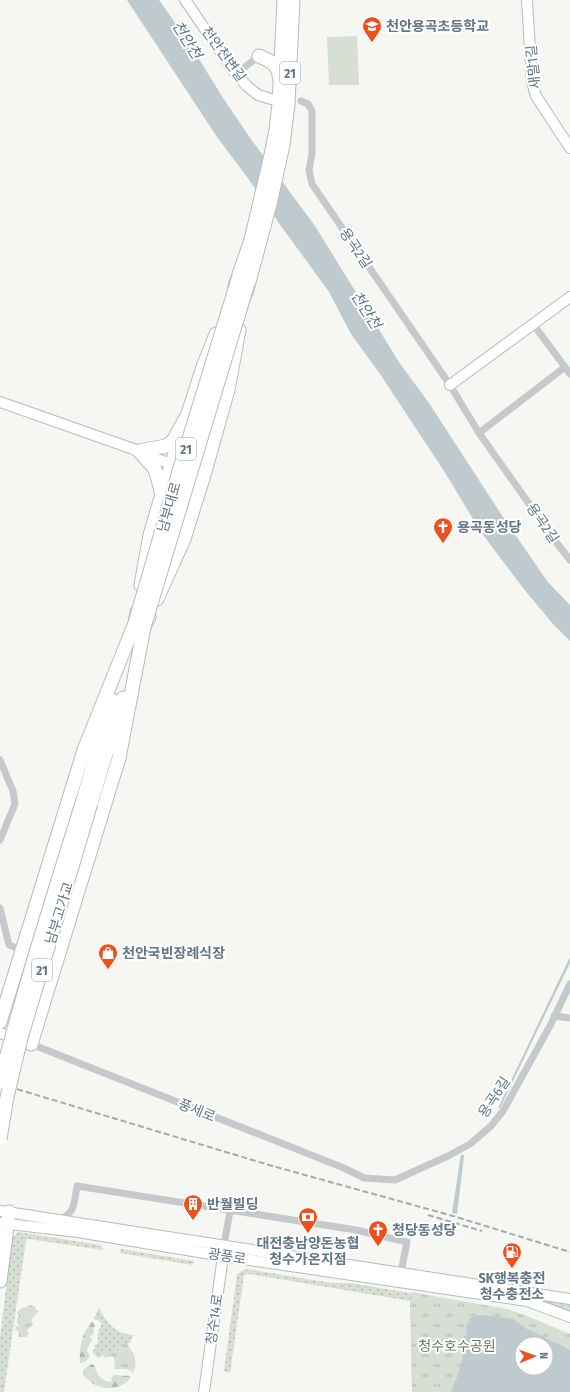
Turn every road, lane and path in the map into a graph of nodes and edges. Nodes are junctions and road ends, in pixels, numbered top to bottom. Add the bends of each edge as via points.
1 (185, 0) edge
2 (284, 0) edge
3 (293, 0) edge
4 (527, 0) edge
5 (282, 38) junction
6 (259, 56) junction
7 (236, 74) junction
8 (280, 82) junction
9 (271, 99) dead end
10 (301, 101) dead end
11 (570, 148) edge
12 (243, 279) junction
13 (570, 297) edge
14 (533, 324) junction
15 (565, 367) junction
16 (570, 374) edge
17 (450, 385) junction
18 (0, 402) edge
19 (188, 414) junction
20 (479, 433) junction
21 (139, 451) junction
22 (171, 464) junction
23 (204, 474) junction
24 (162, 494) junction
25 (570, 560) edge
26 (139, 625) junction
27 (0, 760) edge
28 (87, 802) junction
29 (0, 840) edge
30 (0, 908) edge
31 (22, 950) junction
32 (56, 962) junction
33 (570, 984) edge
34 (554, 1016) junction
35 (570, 1018) edge
36 (0, 1022) edge
37 (0, 1033) edge
38 (31, 1044) junction
39 (0, 1082) edge
40 (0, 1139) edge
41 (395, 1180) joint
42 (73, 1210) junction
43 (230, 1210) junction
44 (4, 1218) edge
45 (55, 1220) junction
46 (83, 1224) junction
47 (224, 1245) junction
48 (223, 1256) junction
49 (401, 1272) junction
50 (0, 1281) edge
51 (570, 1299) edge
52 (570, 1317) edge
53 (204, 1392) edge

1 - 7 street, 천안천변길
2 - 5 highway, 21
3 - 12 highway, 남부대로 / 21 via 288,104 283,145 260,240
4 - 11 street, 새말1길 via 532,82 536,96
5 - 6 highway via 276,47
5 - 8 highway, 21
6 - 7 street
6 - 8 highway via 275,64
7 - 9 street, 천안천변길 via 258,95
8 - 12 highway, 남부대로 / 21 via 276,130
10 - 17 street, 용곡2길 via 308,104 312,111 312,153 309,170 312,184
12 - 19 highway via 203,367
12 - 23 highway via 228,390
12 - 26 highway, 남부대로 / 21, bridge via 180,468
13 - 14 street
14 - 15 street
14 - 17 street
15 - 16 street
15 - 20 street
17 - 20 street, 용곡2길
18 - 21 street
19 - 21 highway via 173,441 166,446
19 - 22 highway
20 - 25 street, 용곡2길
21 - 22 street
21 - 24 highway via 155,468
22 - 23 street
22 - 24 highway
23 - 26 highway via 184,539
24 - 26 highway via 150,535
26 - 28 highway, 남부대로 / 21
26 - 31 highway via 84,750
26 - 32 highway via 119,758
27 - 29 street via 13,791 15,804
28 - 39 highway, 남부고가교 / 21, bridge via 28,979
28 - 40 highway, 남부고가교 / 21, bridge via 21,1038 6,1097
30 - 31 street via 9,945
31 - 32 street
31 - 36 highway
32 - 38 highway
33 - 34 street, 용곡6길
34 - 35 street
34 - 41 street, 용곡6길 via 503,1111 491,1126 470,1144
37 - 38 street, 풍세로
38 - 41 street, 풍세로 via 364,1178
42 - 43 street via 78,1186
42 - 45 street via 65,1217
42 - 46 street
43 - 47 street
43 - 49 street via 356,1230 407,1242
44 - 45 street, 광풍로
44 - 48 street, 광풍로
44 - 50 highway
45 - 46 street, 광풍로
46 - 47 street, 광풍로
47 - 48 street, 청수14로
47 - 49 street, 광풍로
48 - 52 street, 광풍로 via 527,1301
48 - 53 street, 청수14로
49 - 51 street, 광풍로

